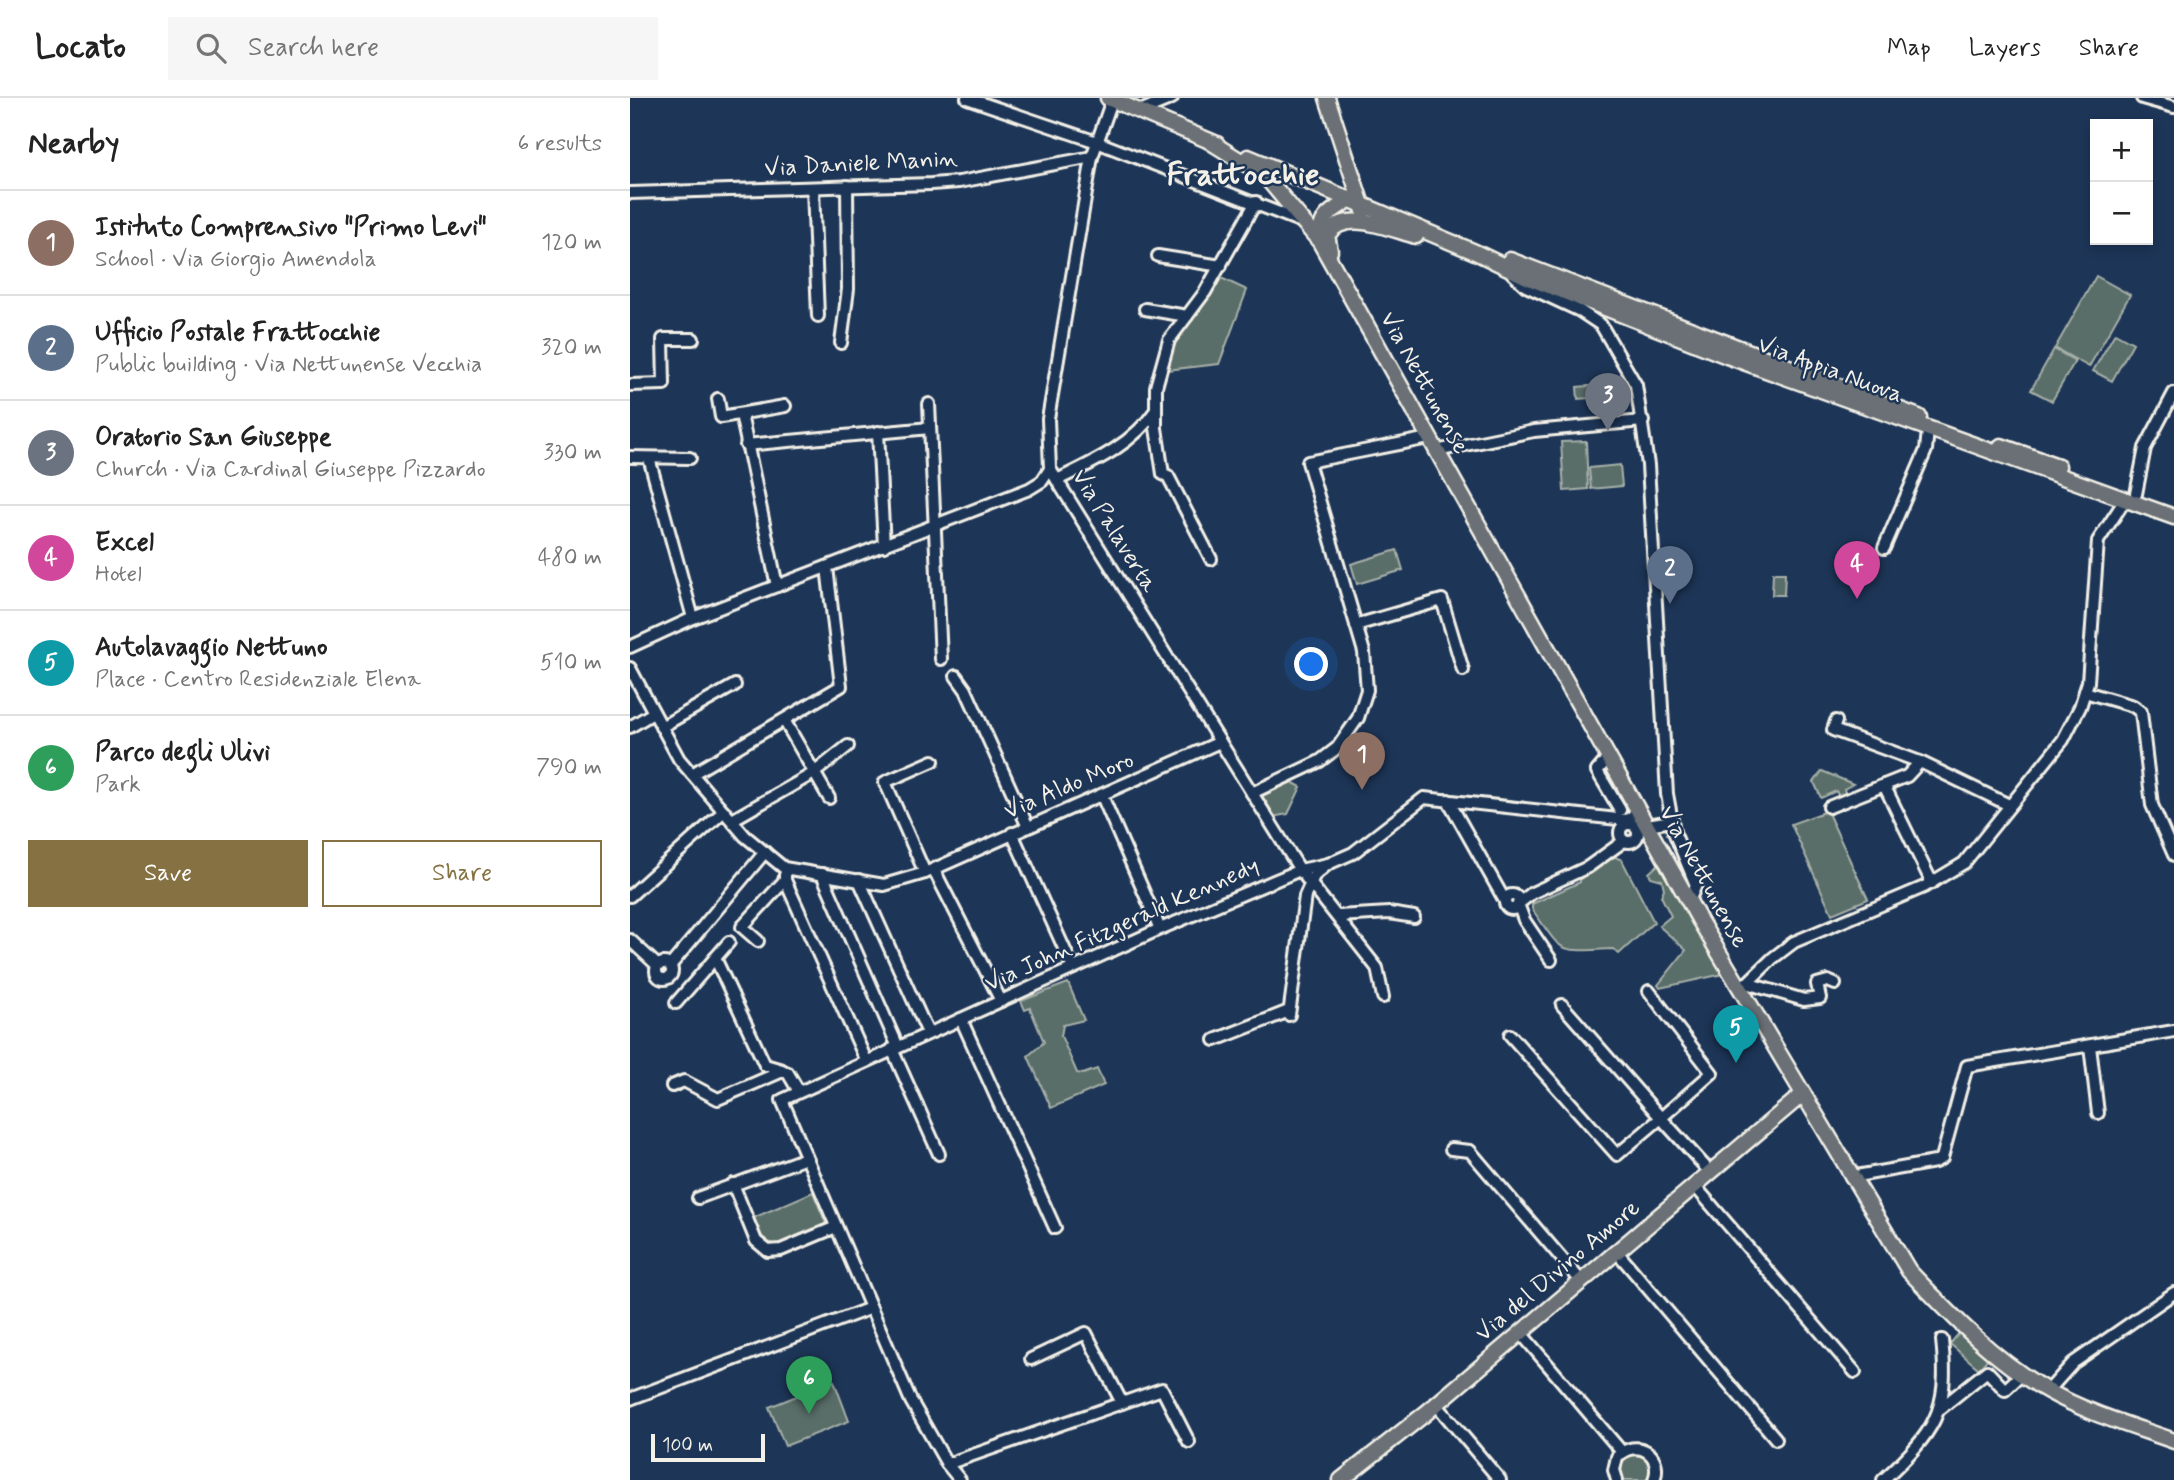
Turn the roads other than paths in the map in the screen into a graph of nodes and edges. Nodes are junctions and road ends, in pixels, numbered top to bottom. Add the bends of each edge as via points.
1 (967, 98) edge
2 (1172, 98) edge
3 (1327, 98) edge
4 (2142, 98) edge
5 (1110, 99) edge
6 (2174, 107) edge
7 (1140, 111) junction
8 (1209, 141) junction
9 (1097, 142) junction
10 (1092, 157) junction
11 (1277, 169) junction
12 (847, 186) junction
13 (813, 188) junction
14 (630, 193) edge
15 (1353, 194) junction
16 (1256, 202) junction
17 (1364, 206) junction
18 (1354, 221) junction
19 (1307, 223) junction
20 (1320, 242) junction
21 (1457, 244) junction
22 (1475, 252) junction
23 (1158, 256) dead end
24 (1221, 266) junction
25 (1507, 269) junction
26 (1334, 270) junction
27 (1146, 309) dead end
28 (818, 316) dead end
29 (1186, 316) junction
30 (693, 339) dead end
31 (841, 343) dead end
32 (630, 385) edge
33 (2174, 393) edge
34 (718, 399) dead end
35 (929, 404) dead end
36 (785, 406) dead end
37 (1156, 410) junction
38 (741, 414) junction
39 (1643, 421) junction
40 (930, 428) junction
41 (1156, 428) junction
42 (1928, 430) junction
43 (878, 432) junction
44 (1125, 444) junction
45 (1432, 444) junction
46 (746, 445) junction
47 (630, 457) edge
48 (649, 458) junction
49 (690, 458) dead end
50 (1050, 470) junction
51 (1057, 480) junction
52 (2130, 497) junction
53 (2174, 508) edge
54 (2174, 517) edge
55 (935, 526) junction
56 (884, 546) junction
57 (1884, 548) dead end
58 (1211, 559) dead end
59 (827, 567) junction
60 (776, 586) junction
61 (693, 618) junction
62 (1356, 625) junction
63 (630, 647) edge
64 (941, 659) dead end
65 (630, 668) edge
66 (1463, 670) dead end
67 (956, 676) dead end
68 (735, 685) dead end
69 (2085, 692) junction
70 (653, 713) junction
71 (784, 720) junction
72 (1836, 721) dead end
73 (630, 727) edge
74 (661, 727) junction
75 (1220, 742) junction
76 (848, 746) dead end
77 (1608, 758) junction
78 (933, 761) dead end
79 (1920, 762) junction
80 (814, 773) junction
81 (692, 774) junction
82 (1884, 785) junction
83 (1252, 793) junction
84 (1102, 796) junction
85 (830, 799) dead end
86 (1447, 800) junction
87 (2009, 805) junction
88 (1637, 807) junction
89 (1829, 807) dead end
90 (1620, 810) dead end
91 (728, 816) junction
92 (1672, 821) junction
93 (1028, 827) junction
94 (1649, 828) junction
95 (1012, 833) junction
96 (765, 852) junction
97 (2174, 855) edge
98 (1328, 864) junction
99 (1300, 870) junction
100 (929, 872) junction
101 (785, 874) junction
102 (822, 874) junction
103 (859, 880) junction
104 (1932, 883) junction
105 (1310, 884) junction
106 (630, 896) edge
107 (1512, 901) junction
108 (1689, 901) junction
109 (1338, 916) junction
110 (1414, 917) dead end
111 (1160, 929) junction
112 (630, 940) edge
113 (729, 942) dead end
114 (758, 942) dead end
115 (715, 958) junction
116 (1551, 960) dead end
117 (1073, 968) junction
118 (666, 969) junction
119 (1835, 984) dead end
120 (1743, 986) junction
121 (688, 989) junction
122 (1649, 990) dead end
123 (1383, 997) dead end
124 (1001, 1001) junction
125 (676, 1003) dead end
126 (1563, 1005) dead end
127 (961, 1019) junction
128 (2174, 1031) edge
129 (928, 1033) junction
130 (1510, 1035) dead end
131 (1215, 1040) dead end
132 (2090, 1046) junction
133 (895, 1048) junction
134 (866, 1060) junction
135 (783, 1070) junction
136 (672, 1086) dead end
137 (798, 1090) junction
138 (1803, 1094) junction
139 (2098, 1113) dead end
140 (1661, 1118) junction
141 (1451, 1149) dead end
142 (939, 1154) dead end
143 (806, 1158) junction
144 (1710, 1172) junction
145 (1851, 1177) junction
146 (733, 1184) junction
147 (1694, 1185) junction
148 (698, 1198) dead end
149 (836, 1227) junction
150 (1055, 1228) dead end
151 (1617, 1252) junction
152 (1581, 1281) junction
153 (2174, 1293) edge
154 (872, 1308) junction
155 (1520, 1332) junction
156 (1942, 1340) dead end
157 (1031, 1359) dead end
158 (1855, 1372) dead end
159 (2022, 1374) junction
160 (2048, 1391) junction
161 (630, 1399) edge
162 (1122, 1403) junction
163 (1436, 1404) junction
164 (1941, 1408) junction
165 (1776, 1439) dead end
166 (2174, 1441) edge
167 (1189, 1442) dead end
168 (1622, 1452) junction
169 (947, 1465) junction
170 (960, 1480) edge
171 (1341, 1480) edge
172 (1500, 1480) edge
173 (1617, 1480) edge
174 (1654, 1480) edge
175 (1883, 1480) edge

1 - 9 street
2 - 7 street
3 - 15 main road
4 - 6 street
5 - 7 main road
5 - 9 street, Via Palaverta
7 - 8 main road
8 - 11 main road
8 - 19 main road via 1265,176
9 - 10 street, Via Palaverta
9 - 16 street
10 - 12 street, Via Daniele Manin via 959,182
10 - 50 street, Via Palaverta via 1048,419
11 - 15 main road
11 - 19 main road
12 - 13 street, Via Daniele Manin
12 - 31 street via 848,289
13 - 14 street, Via Daniele Manin
13 - 28 street
15 - 17 main road
15 - 20 main road via 1324,217 1319,226
16 - 19 street
16 - 24 street
17 - 18 main road via 1364,213
17 - 21 main road, Via Appia Nuova
18 - 21 main road
18 - 26 main road via 1341,222 1327,235
19 - 20 main road, Via Nettunense
20 - 26 main road, Via Nettunense
21 - 22 main road, Via Appia Nuova
22 - 25 main road, Via Appia Nuova
22 - 52 main road, Via Appia Nuova via 1507,259
23 - 24 street
24 - 29 street
25 - 39 street via 1526,286 1601,326 1636,385
25 - 42 main road, Via Appia Nuova
26 - 45 main road, Via Nettunense
27 - 29 street
29 - 37 street via 1169,340
30 - 32 street via 663,339 664,384
33 - 52 street via 2145,448
34 - 38 street via 721,417
35 - 40 street
36 - 38 street
37 - 41 street
37 - 44 street
38 - 46 street
39 - 45 street
39 - 92 street via 1662,748
40 - 43 street
40 - 55 street
41 - 44 street
41 - 58 street via 1163,474
42 - 52 main road, Via Appia Nuova
42 - 57 street via 1926,450
43 - 46 street
43 - 56 street
44 - 51 street
45 - 62 street via 1308,462
45 - 77 main road, Via Nettunense
46 - 60 street
47 - 48 street
48 - 49 street
48 - 61 street
50 - 51 street, Via Palaverta
50 - 55 street via 1029,489
51 - 75 street, Via Palaverta
52 - 53 main road, Via Appia Nuova
52 - 54 main road, Via Appia Nuova
52 - 69 street via 2097,545
55 - 56 street
55 - 64 street
56 - 59 street
59 - 60 street
59 - 71 street via 841,686
60 - 61 street
61 - 63 street
62 - 66 street via 1442,600
62 - 83 street via 1366,662 1367,690 1348,735 1320,761
65 - 70 street
67 - 93 street
68 - 74 street
69 - 87 street via 2063,740
69 - 97 street via 2135,706 2141,712 2152,805
70 - 73 street
70 - 74 street
71 - 80 street
71 - 81 street
72 - 79 street via 1833,730
74 - 81 street
75 - 83 street, Via Palaverta
75 - 84 street, Via Aldo Moro
76 - 80 street
77 - 88 main road, Via Nettunense
77 - 90 street via 1597,771
78 - 100 street via 885,782
79 - 82 street via 1907,776
79 - 87 street
80 - 85 street
80 - 91 street
81 - 91 street
82 - 89 street
82 - 104 street
83 - 99 street, Via Palaverta
84 - 93 street, Via Aldo Moro
84 - 111 street
86 - 88 street via 1628,820
86 - 98 street via 1424,798 1353,853
86 - 107 street
87 - 104 street via 1969,859
88 - 94 main road, Via Nettunense
91 - 96 street
91 - 106 street
92 - 94 street
92 - 108 street via 1696,885
93 - 95 street, Via Aldo Moro
94 - 107 street via 1588,867
94 - 108 main road, Via Nettunense
95 - 100 street, Via Aldo Moro
95 - 117 street
96 - 101 street
96 - 118 street
98 - 99 street, Via John Fitzgerald Kennedy
98 - 105 street
99 - 105 street, Via Palaverta
99 - 111 street, Via John Fitzgerald Kennedy
100 - 103 street, Via Aldo Moro via 891,885
100 - 124 street
101 - 102 street, Via Aldo Moro
101 - 114 street via 742,927
101 - 134 street
102 - 103 street, Via Aldo Moro
102 - 133 street
103 - 129 street
104 - 120 street via 1794,942
105 - 109 street, Via Palaverta
105 - 131 street via 1289,1013
107 - 116 street
108 - 120 main road, Via Nettunense
109 - 110 street via 1389,913
109 - 123 street, Via Palaverta via 1379,972
111 - 117 street, Via John Fitzgerald Kennedy
112 - 118 street
113 - 115 street
115 - 121 street
115 - 135 street via 765,1065
117 - 124 street, Via John Fitzgerald Kennedy
118 - 121 street
119 - 120 street via 1817,985 1820,998 1804,1000
120 - 138 main road, Via Nettunense
121 - 125 street
122 - 140 street via 1712,1073
124 - 127 street, Via John Fitzgerald Kennedy
126 - 140 street
127 - 129 street, Via John Fitzgerald Kennedy
127 - 150 street, Via John Fitzgerald Kennedy
128 - 132 street
129 - 133 street, Via John Fitzgerald Kennedy
130 - 140 street via 1617,1155
132 - 139 street
132 - 145 street via 1967,1066 1942,1158
133 - 134 street, Via John Fitzgerald Kennedy
133 - 142 street
134 - 137 street, Via John Fitzgerald Kennedy
135 - 136 street via 719,1099 684,1081
135 - 137 street
137 - 143 street via 782,1100
138 - 144 main road, Via del Divino Amore
138 - 145 main road, Via Nettunense
140 - 144 street
141 - 152 street via 1470,1151
143 - 146 street
143 - 149 street
144 - 147 main road, Via del Divino Amore
145 - 159 main road, Via Nettunense via 1909,1270 1940,1304
146 - 148 street
146 - 149 street via 756,1241 768,1251
147 - 151 main road, Via del Divino Amore
147 - 158 street
149 - 154 street
151 - 152 main road, Via del Divino Amore
151 - 165 street
152 - 155 main road, Via del Divino Amore
153 - 160 street via 2073,1363
154 - 161 street
154 - 169 street via 911,1401
155 - 163 main road, Via del Divino Amore
155 - 168 street
156 - 164 street
157 - 162 street via 1086,1334
159 - 160 main road, Via Nettunense
159 - 164 street via 2005,1390 1987,1371
160 - 166 main road, Via Nettunense
162 - 167 street via 1162,1389
162 - 169 street
163 - 171 main road, Via del Divino Amore
163 - 172 street
164 - 175 street via 1919,1444
168 - 173 street via 1614,1464
168 - 174 street via 1636,1447 1650,1452 1657,1465
169 - 170 street

